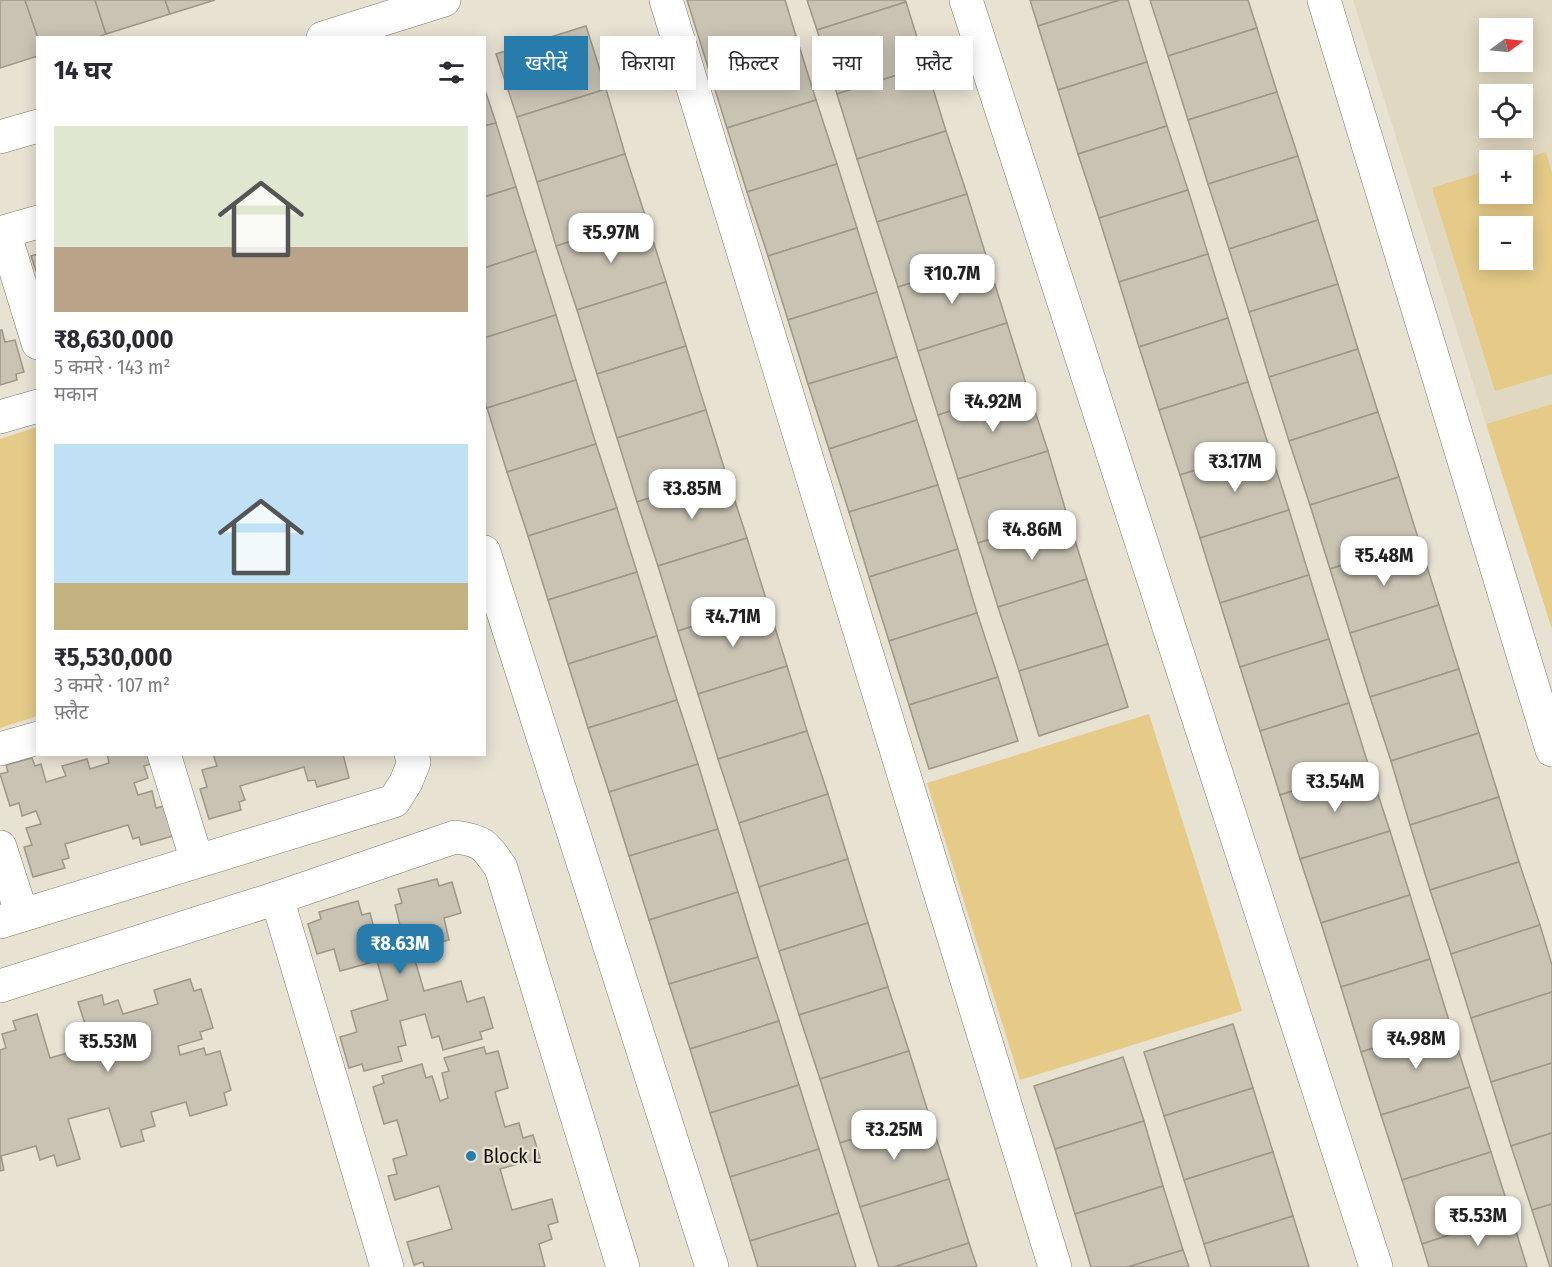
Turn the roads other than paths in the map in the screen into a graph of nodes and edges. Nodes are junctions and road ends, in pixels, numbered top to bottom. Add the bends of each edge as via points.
1 (444, 0) edge
2 (666, 0) edge
3 (966, 0) edge
4 (1324, 0) edge
5 (329, 36) edge
6 (36, 127) edge
7 (0, 137) edge
8 (36, 223) edge
9 (2, 232) edge
10 (36, 337) edge
11 (36, 407) edge
12 (0, 417) edge
13 (486, 558) edge
14 (36, 739) edge
15 (0, 750) edge
16 (1552, 750) edge
17 (165, 756) edge
18 (412, 756) edge
19 (0, 847) edge
20 (197, 861) junction
21 (277, 898) junction
22 (11, 918) edge
23 (0, 986) edge
24 (387, 1267) edge
25 (623, 1267) edge
26 (712, 1267) edge
27 (1055, 1267) edge
28 (1376, 1267) edge

1 - 5 street
2 - 27 street
3 - 28 street
4 - 16 street
6 - 7 street
8 - 9 street
9 - 10 street
11 - 12 street
13 - 26 street
14 - 15 street
17 - 20 street
18 - 20 street via 414,762 394,801
19 - 22 street
20 - 22 street
21 - 23 street
21 - 24 street
21 - 25 street via 455,837 476,840 487,848 501,868

